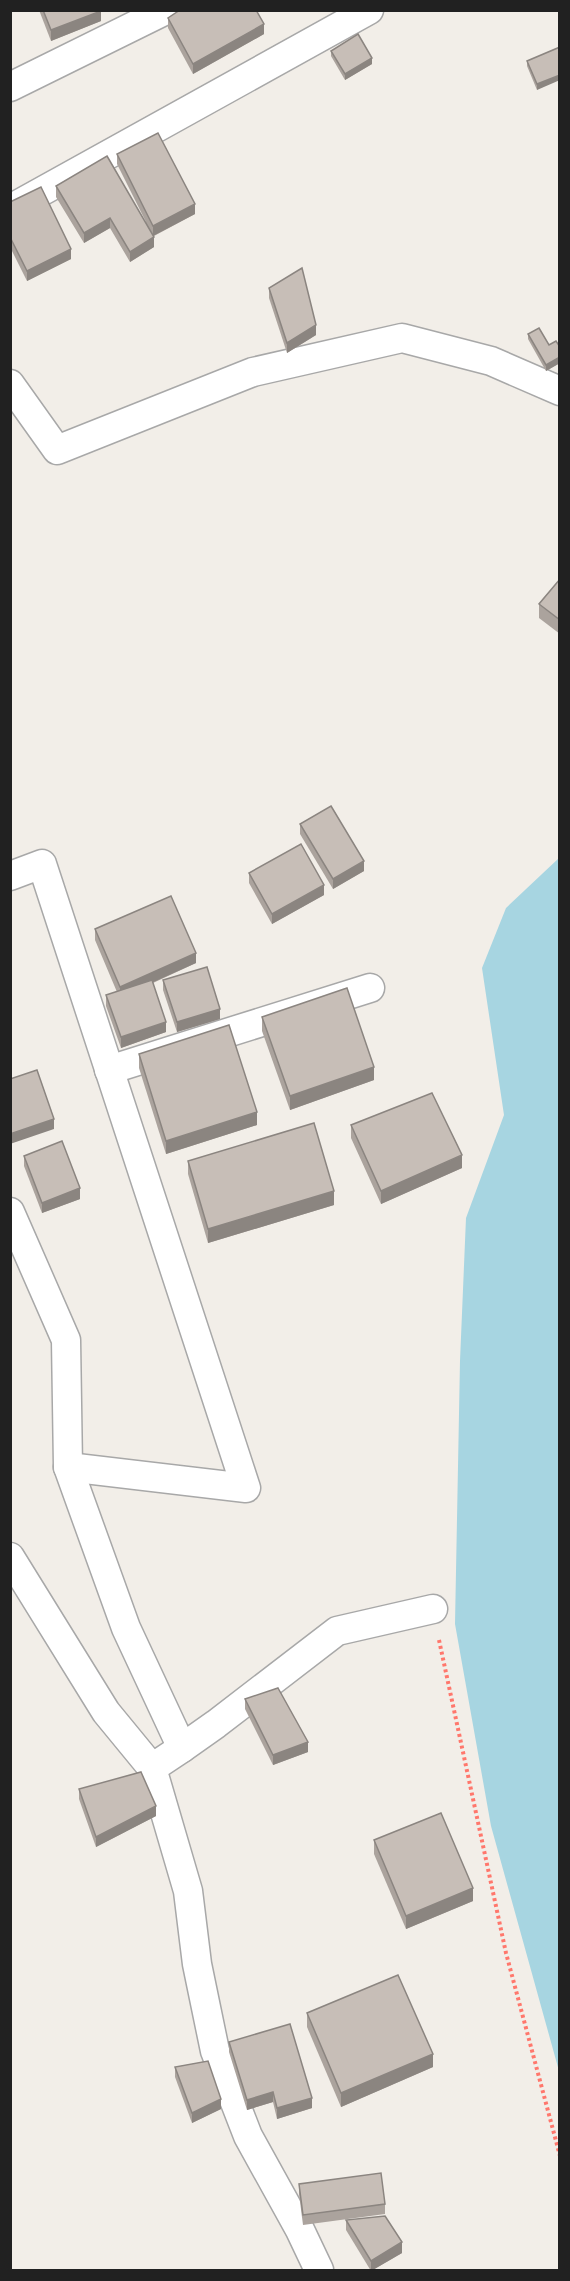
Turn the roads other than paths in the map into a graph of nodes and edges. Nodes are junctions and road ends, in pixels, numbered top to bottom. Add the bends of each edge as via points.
1 (166, 10) edge
2 (369, 10) edge
3 (10, 87) edge
4 (10, 209) edge
5 (10, 384) edge
6 (560, 391) edge
7 (10, 876) edge
8 (370, 987) dead end
9 (109, 1070) junction
10 (10, 1212) edge
11 (68, 1467) junction
12 (10, 1557) edge
13 (432, 1609) road end
14 (182, 1748) junction
15 (152, 1768) junction
16 (319, 2271) edge

1 - 3 street
2 - 4 street
5 - 6 street via 57,450 253,372 402,338 491,361
7 - 9 street via 42,864
8 - 9 street
9 - 11 street via 246,1488
10 - 11 street via 66,1340
11 - 14 street via 126,1628
12 - 15 street via 106,1712
13 - 14 street via 337,1631
14 - 15 street
15 - 16 street via 188,1891 197,1964 215,2051 248,2136

